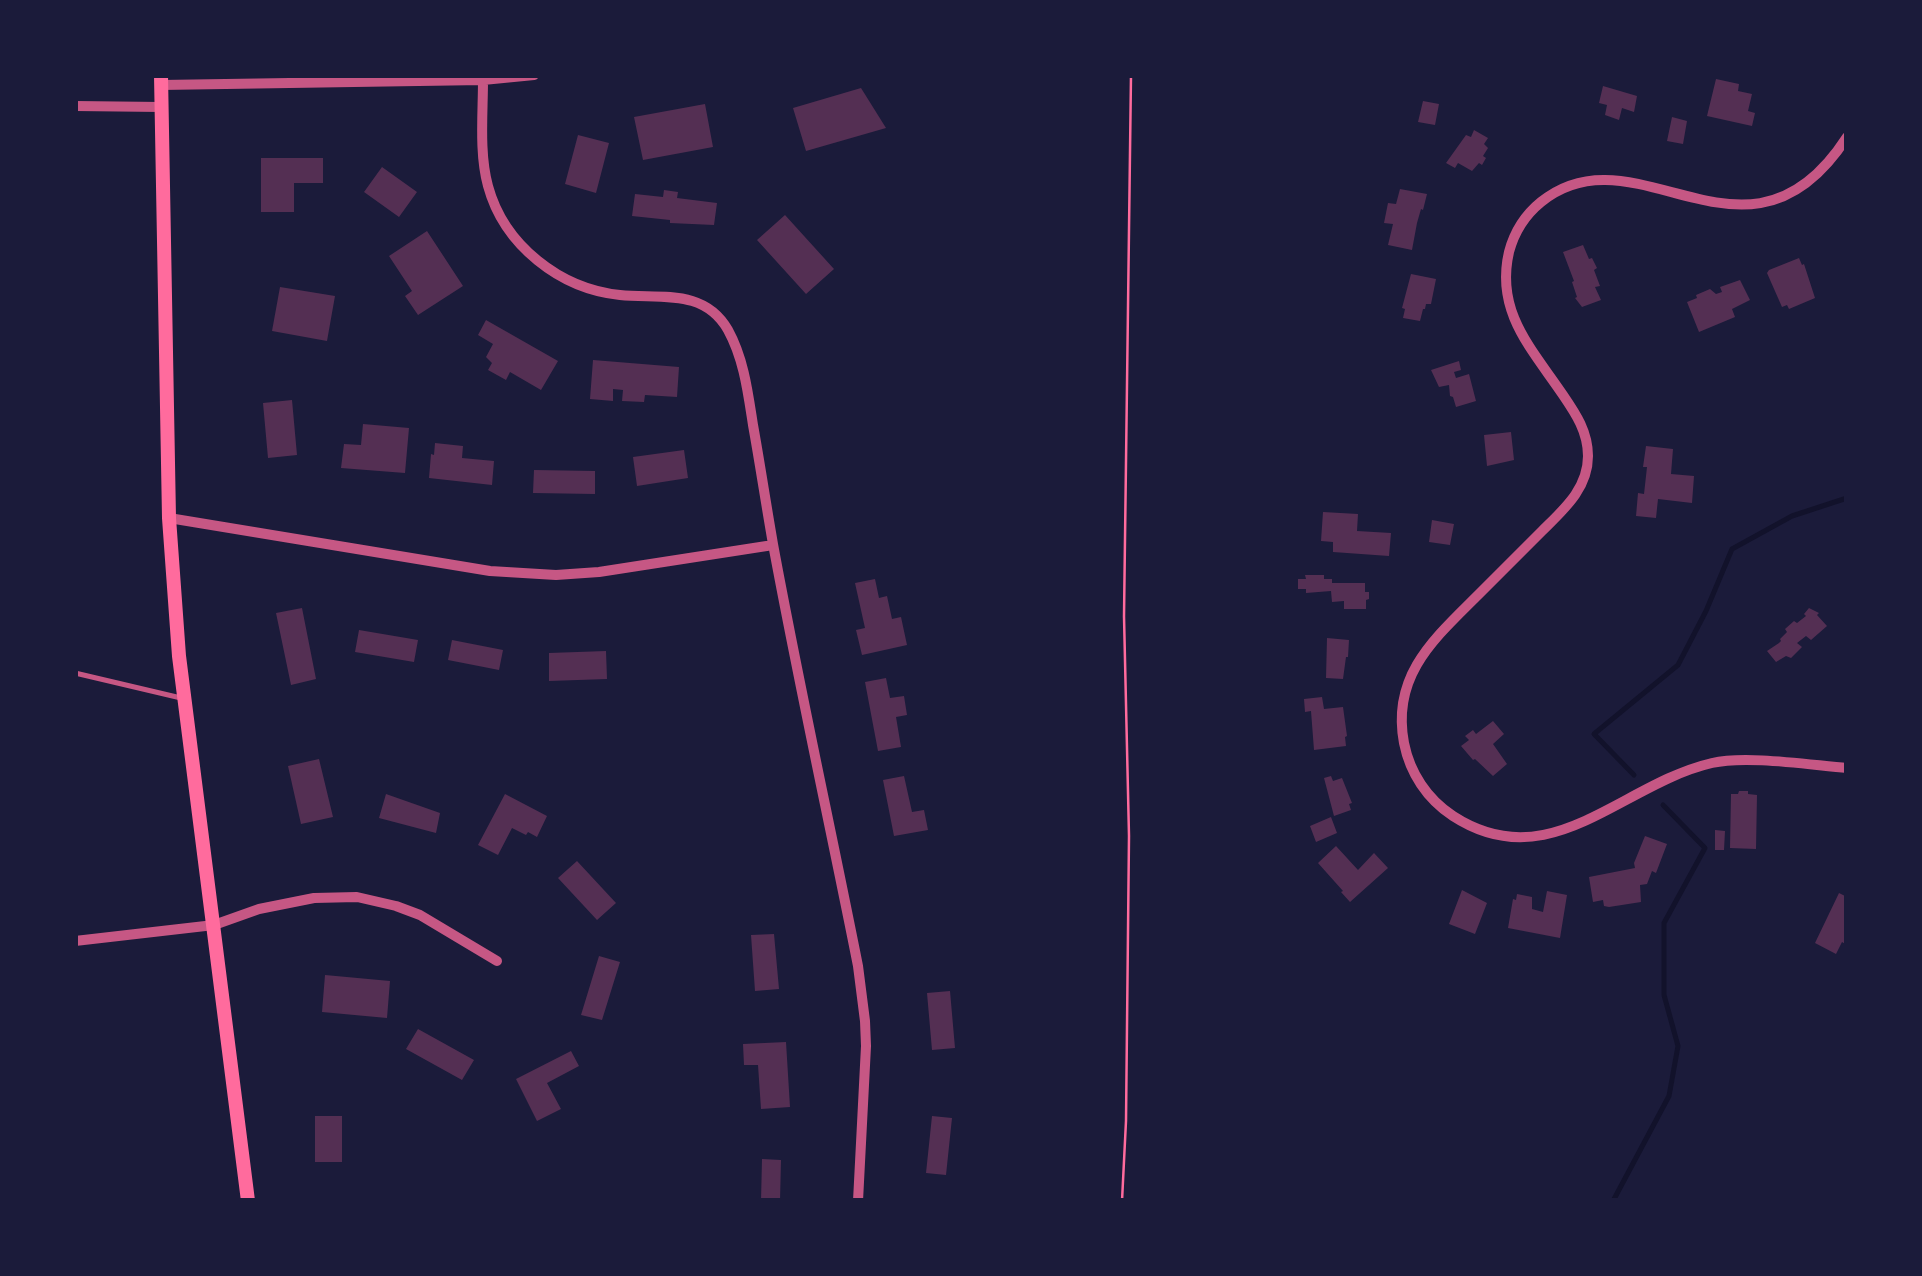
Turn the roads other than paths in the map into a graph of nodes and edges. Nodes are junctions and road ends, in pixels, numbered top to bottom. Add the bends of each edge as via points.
1 (534, 75) edge
2 (161, 80) edge
3 (483, 80) junction
4 (75, 106) edge
5 (162, 108) junction
6 (1847, 138) edge
7 (168, 518) junction
8 (773, 544) junction
9 (75, 673) edge
10 (184, 699) junction
11 (1847, 768) edge
12 (214, 925) junction
13 (75, 942) edge
14 (497, 961) dead end
15 (248, 1201) edge
16 (858, 1201) edge

1 - 3 street
2 - 3 street
2 - 5 main road
3 - 8 street via 488,184 527,251 547,269 596,291 700,303 728,330 746,382
4 - 5 street
5 - 7 main road
6 - 11 street via 1809,182 1762,203 1728,205 1600,181 1567,187 1526,217 1508,258 1508,304 1582,426 1586,470 1563,510 1430,642 1412,674 1402,729 1410,764 1432,799 1463,822 1515,838 1572,828 1714,762
7 - 8 street via 536,575 599,572
7 - 10 main road
8 - 16 street via 865,1020
9 - 10 lane
10 - 12 main road
12 - 13 street
12 - 14 street via 289,902 357,897 420,915
12 - 15 main road

